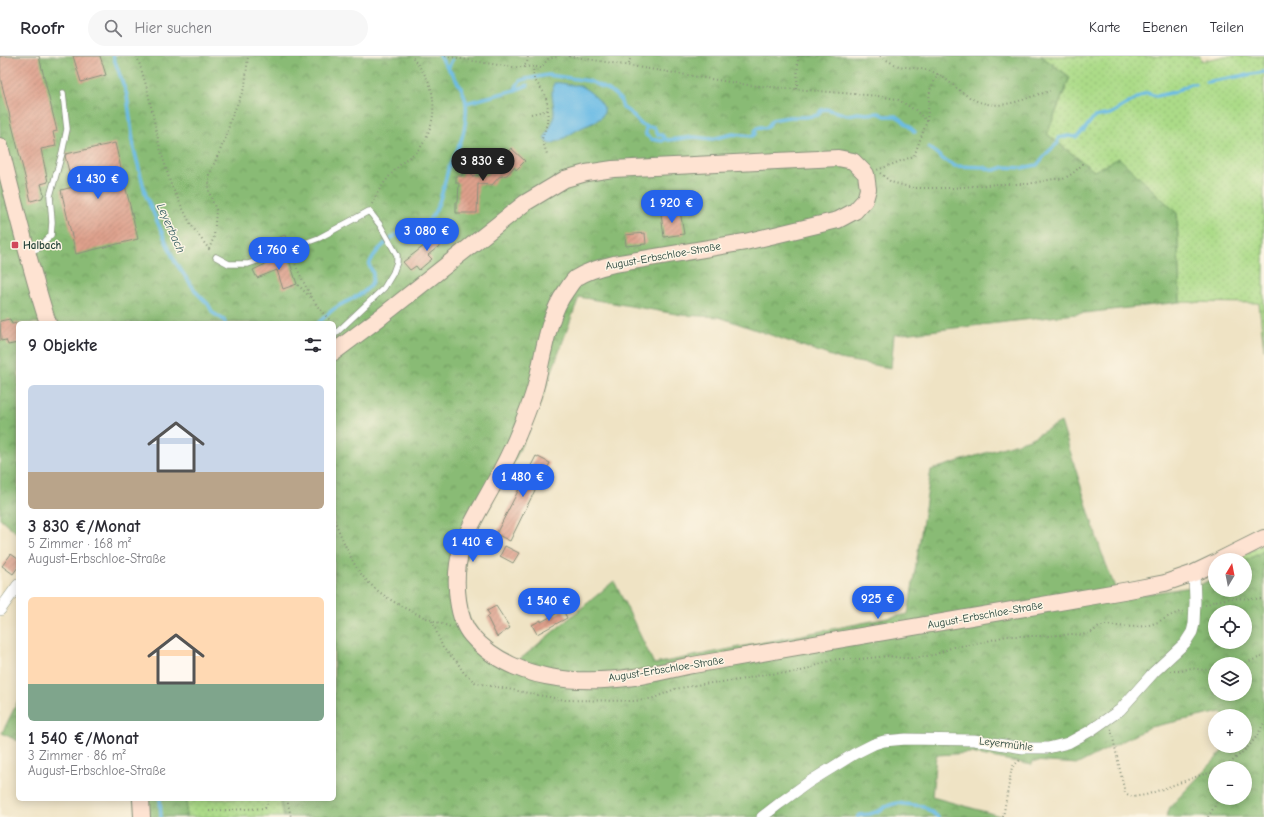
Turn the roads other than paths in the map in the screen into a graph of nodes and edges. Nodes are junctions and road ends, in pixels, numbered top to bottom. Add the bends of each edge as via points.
1 (63, 93) dead end
2 (0, 146) edge
3 (27, 253) junction
4 (216, 257) road end
5 (47, 321) edge
6 (336, 333) edge
7 (336, 350) edge
8 (1264, 538) edge
9 (1234, 553) edge
10 (1208, 566) edge
11 (1194, 572) junction
12 (16, 588) edge
13 (0, 610) edge
14 (141, 801) edge
15 (142, 817) edge
16 (762, 817) edge

1 - 3 lane via 67,129 50,196 51,235 39,248
2 - 3 main road
3 - 5 main road
4 - 6 lane via 229,264 248,264 319,238 369,211 397,254 397,262 384,288
7 - 11 main road, August-Erbschloe-Straße via 525,203 565,180 586,173 613,169 838,158 853,161 866,174 868,189 865,200 855,211 838,220 745,242 614,264 595,269 576,279 554,312 535,388 519,432 464,541 458,565 457,592 462,618 470,634 498,659 541,676 576,680 634,677 1130,590 1165,583
8 - 9 main road
10 - 11 main road, August-Erbschloe-Straße
11 - 16 street, Leyermühle via 1194,624 1185,643 1120,710 1090,730 1068,742 1048,748 1028,748 974,740 884,741 854,754 797,790
12 - 13 street
14 - 15 main road

